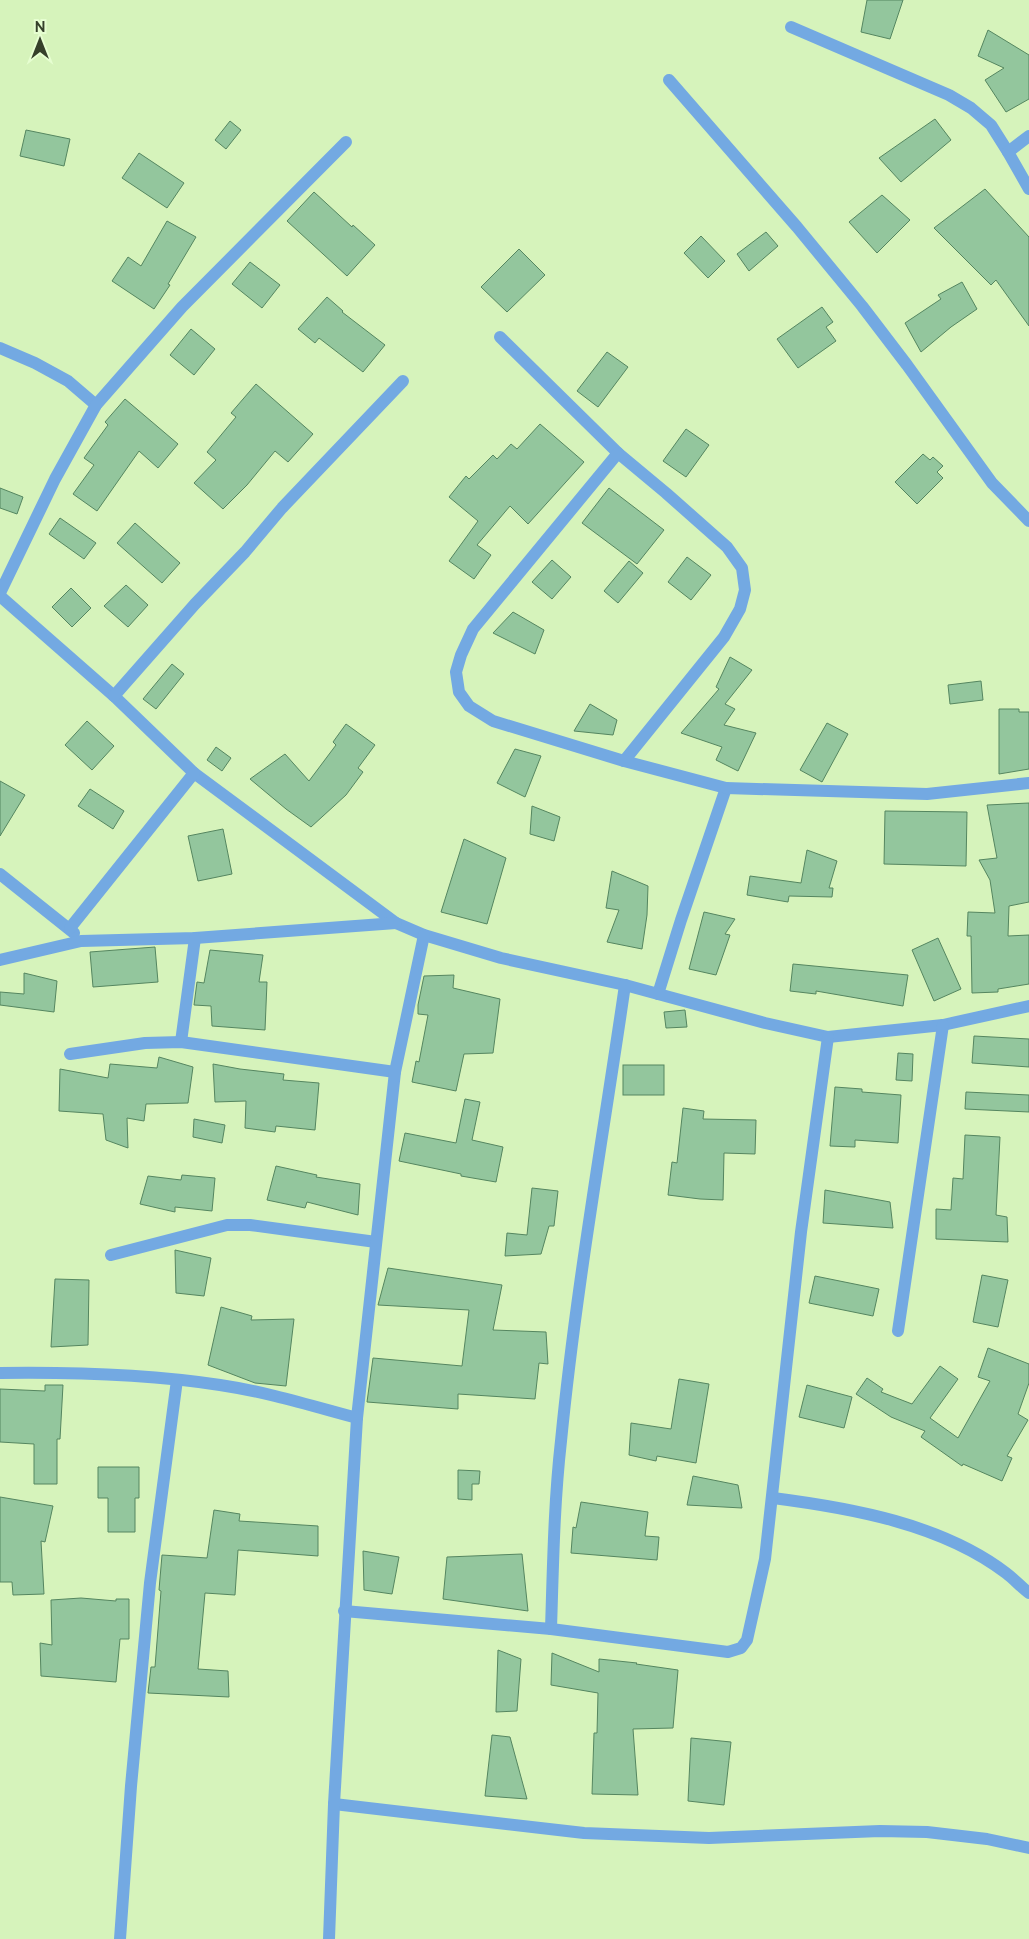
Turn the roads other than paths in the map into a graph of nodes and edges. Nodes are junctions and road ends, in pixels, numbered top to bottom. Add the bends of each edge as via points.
1 (791, 27) dead end
2 (669, 80) dead end
3 (1029, 136) edge
4 (346, 142) dead end
5 (1008, 152) junction
6 (1029, 189) edge
7 (500, 337) dead end
8 (0, 348) edge
9 (403, 381) dead end
10 (96, 406) junction
11 (618, 453) junction
12 (1029, 522) edge
13 (0, 595) edge
14 (114, 696) junction
15 (624, 761) junction
16 (194, 773) junction
17 (1029, 783) edge
18 (726, 788) junction
19 (0, 874) edge
20 (396, 923) junction
21 (70, 928) junction
22 (424, 934) junction
23 (195, 938) junction
24 (81, 940) junction
25 (0, 960) edge
26 (625, 985) junction
27 (658, 994) junction
28 (1029, 1006) edge
29 (943, 1025) junction
30 (828, 1037) junction
31 (180, 1042) junction
32 (70, 1054) dead end
33 (396, 1072) junction
34 (376, 1242) junction
35 (111, 1255) dead end
36 (898, 1331) dead end
37 (0, 1373) edge
38 (177, 1380) junction
39 (357, 1418) junction
40 (773, 1498) junction
41 (1029, 1593) edge
42 (344, 1610) junction
43 (551, 1629) junction
44 (334, 1804) junction
45 (1029, 1848) edge
46 (120, 1939) edge
47 (329, 1939) edge

1 - 5 street via 949,95 991,125
2 - 12 street via 862,306 992,483
3 - 5 street
4 - 10 street via 182,307
5 - 6 street
7 - 11 street
8 - 10 street via 68,381
9 - 14 street via 282,508
10 - 13 street via 55,479
11 - 15 street via 727,547 742,568 745,590 740,609 724,637
11 - 15 street via 473,629 456,672 459,692 469,706 492,722
13 - 14 street
14 - 16 street
15 - 18 street
16 - 20 street
16 - 21 street
17 - 18 street via 927,794
18 - 27 street
19 - 21 street
20 - 22 street
20 - 23 street
21 - 24 street
22 - 26 street via 501,958
22 - 33 street
23 - 24 street
23 - 31 street
24 - 25 street
26 - 27 street
26 - 43 street via 569,1364 560,1443
27 - 30 street
28 - 29 street
29 - 30 street
29 - 36 street
30 - 40 street via 802,1232
31 - 32 street via 146,1043
31 - 33 street
33 - 34 street
34 - 35 street via 250,1225 227,1225
34 - 39 street
37 - 38 street via 71,1372
38 - 39 street via 256,1393
38 - 46 street via 149,1593
39 - 42 street
40 - 41 street via 881,1516 927,1532 968,1549 1006,1573
40 - 43 street via 749,1631 741,1648 728,1652
42 - 43 street
42 - 44 street
44 - 45 street via 584,1833 709,1838 927,1832
44 - 47 street

